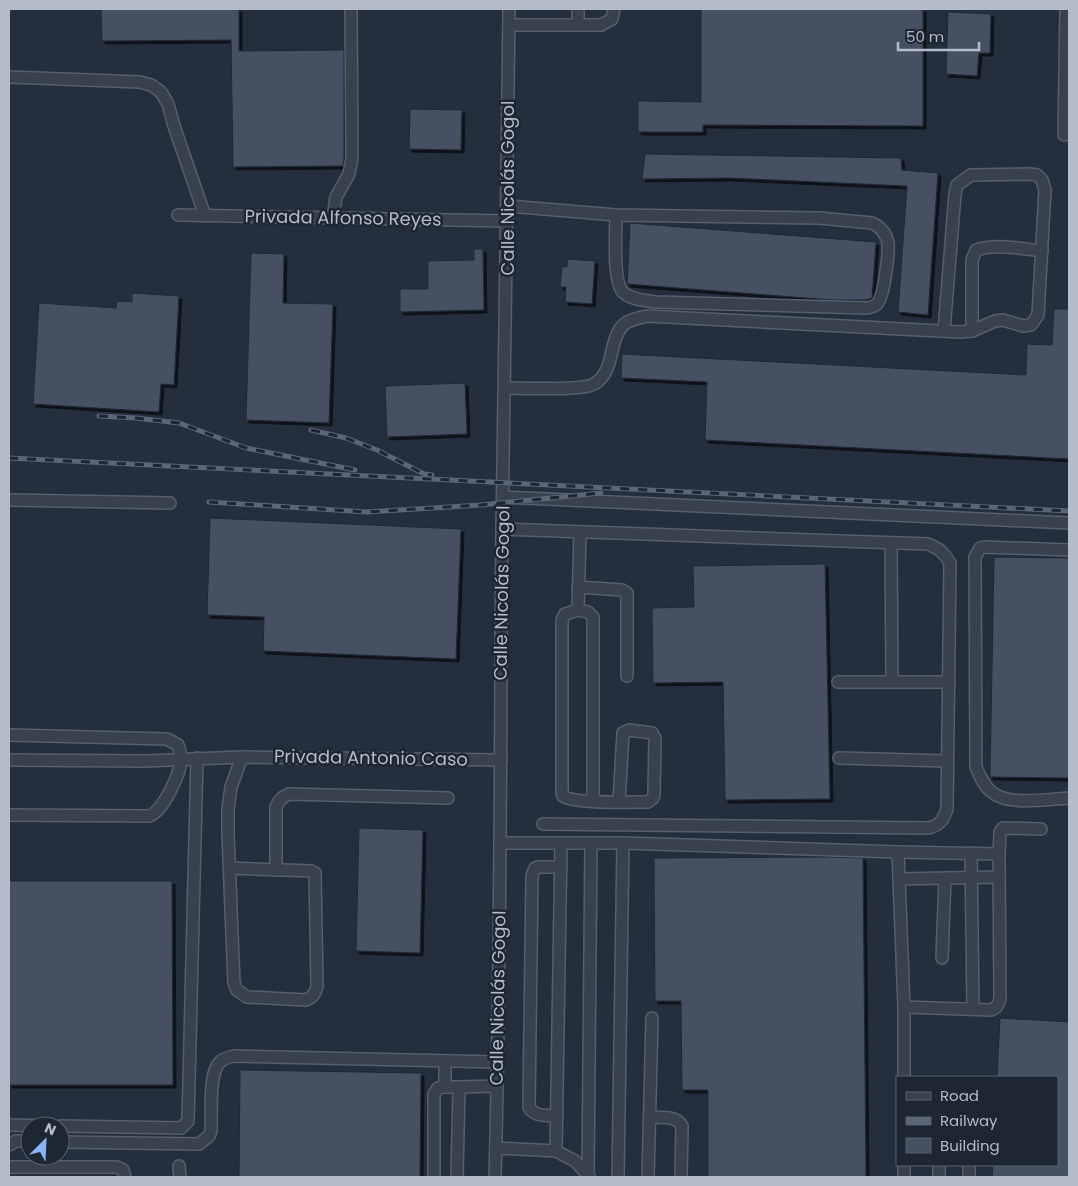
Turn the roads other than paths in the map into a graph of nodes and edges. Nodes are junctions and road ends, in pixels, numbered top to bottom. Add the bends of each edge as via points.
1 (351, 9) edge
2 (509, 9) edge
3 (578, 9) edge
4 (614, 9) edge
5 (1066, 9) edge
6 (508, 25) junction
7 (578, 25) junction
8 (9, 77) edge
9 (1064, 135) dead end
10 (508, 206) junction
11 (178, 215) dead end
12 (616, 215) junction
13 (205, 216) junction
14 (333, 218) junction
15 (508, 221) junction
16 (1042, 250) junction
17 (944, 331) junction
18 (972, 331) junction
19 (505, 388) junction
20 (503, 497) junction
21 (9, 500) edge
22 (170, 503) dead end
23 (1069, 524) edge
24 (502, 529) junction
25 (580, 532) junction
26 (891, 543) junction
27 (1069, 550) edge
28 (578, 587) junction
29 (578, 610) junction
30 (627, 676) dead end
31 (838, 682) dead end
32 (892, 682) junction
33 (949, 682) junction
34 (9, 735) edge
35 (242, 756) junction
36 (181, 758) junction
37 (196, 758) junction
38 (839, 758) dead end
39 (9, 760) edge
40 (501, 760) junction
41 (948, 761) junction
42 (448, 798) dead end
43 (1069, 798) edge
44 (593, 801) junction
45 (619, 802) junction
46 (9, 815) edge
47 (543, 824) dead end
48 (1041, 829) dead end
49 (500, 843) junction
50 (561, 843) junction
51 (591, 843) junction
52 (623, 843) junction
53 (898, 852) junction
54 (971, 853) junction
55 (999, 854) junction
56 (561, 867) junction
57 (230, 868) junction
58 (276, 870) junction
59 (972, 877) junction
60 (999, 877) junction
61 (945, 878) junction
62 (899, 880) junction
63 (942, 958) dead end
64 (904, 1007) junction
65 (973, 1009) junction
66 (652, 1018) dead end
67 (445, 1062) junction
68 (497, 1062) junction
69 (904, 1076) edge
70 (497, 1086) junction
71 (445, 1087) junction
72 (459, 1087) junction
73 (557, 1116) junction
74 (650, 1117) junction
75 (70, 1126) edge
76 (70, 1142) edge
77 (496, 1148) junction
78 (556, 1151) junction
79 (9, 1167) edge
80 (34, 1172) edge
81 (65, 1172) edge
82 (94, 1172) edge
83 (589, 1176) edge
84 (125, 1177) edge
85 (434, 1177) edge
86 (457, 1177) edge
87 (495, 1177) edge
88 (618, 1177) edge
89 (648, 1177) edge
90 (681, 1177) edge

1 - 14 street via 352,158 349,174 336,197
2 - 6 street, Calle Nicolás Gogol
3 - 7 street
4 - 7 street via 609,22
5 - 9 street
6 - 7 street
6 - 10 street, Calle Nicolás Gogol
8 - 13 street via 140,82 162,92
10 - 12 street
10 - 15 street, Calle Nicolás Gogol
11 - 13 street, Privada Alfonso Reyes
12 - 12 street via 819,218 872,223 880,226 888,244 881,299 876,306 867,308 655,302 633,298 624,294 617,275
13 - 14 street, Privada Alfonso Reyes
14 - 15 street, Privada Alfonso Reyes
15 - 19 street, Calle Nicolás Gogol
16 - 17 street via 1045,190 1037,175 972,175 957,185
16 - 18 street via 1038,315 1034,322 1023,326 995,321
16 - 18 street via 976,250 972,260
17 - 18 street
17 - 19 street via 647,316 626,322 619,329 606,371 592,385
19 - 20 street, Calle Nicolás Gogol
20 - 23 street
20 - 24 street, Calle Nicolás Gogol
21 - 22 street
24 - 25 street
24 - 40 street, Calle Nicolás Gogol
25 - 26 street
25 - 28 street
26 - 32 street
26 - 33 street via 928,544 939,548 950,563
27 - 43 street via 985,547 976,552 975,567 976,767 980,777 994,794 1006,798
28 - 29 street
28 - 30 street via 627,593
29 - 44 street via 593,617
29 - 44 street via 565,614 562,620 562,792 567,799
31 - 32 street
32 - 33 street
33 - 41 street
34 - 36 street via 168,739 178,745
35 - 37 street, Privada Antonio Caso
35 - 40 street, Privada Antonio Caso
35 - 57 street via 231,787 228,809
36 - 37 street, Privada Antonio Caso
36 - 39 street, Privada Antonio Caso via 145,761
36 - 46 street via 173,786 158,812 150,816
37 - 75 street via 188,1121 181,1128
38 - 41 street
40 - 49 street, Calle Nicolás Gogol
41 - 47 street via 947,809 938,825 929,828
42 - 58 street via 289,794 278,801 276,807
44 - 45 street
45 - 45 street via 623,733 629,730 652,733 655,738 653,798 648,802
48 - 55 street via 1003,828
49 - 50 street
49 - 68 street, Calle Nicolás Gogol
50 - 51 street
50 - 56 street
51 - 52 street
51 - 83 street
52 - 53 street
52 - 88 street
53 - 54 street
53 - 62 street
54 - 55 street
54 - 59 street
55 - 60 street
56 - 73 street
56 - 73 street via 534,868 532,876 529,1107 537,1115
57 - 58 street
57 - 58 street via 234,983 237,990 247,997 306,1000 315,994 317,986 316,875 311,871
59 - 60 street
59 - 61 street
59 - 65 street
60 - 65 street via 1000,999 992,1010
61 - 62 street
61 - 63 street
62 - 64 street
64 - 65 street
64 - 69 street
66 - 74 street
67 - 68 street
67 - 71 street
67 - 76 street via 234,1056 219,1062 213,1076 211,1131 199,1144
68 - 70 street, Calle Nicolás Gogol
70 - 72 street
70 - 77 street, Calle Nicolás Gogol
71 - 72 street
71 - 85 street via 438,1088 434,1094
72 - 86 street
73 - 78 street
74 - 89 street
74 - 90 street via 681,1122
77 - 78 street
77 - 87 street, Calle Nicolás Gogol
78 - 83 street via 575,1161
79 - 80 street
80 - 81 street
81 - 82 street
82 - 84 street via 120,1168

